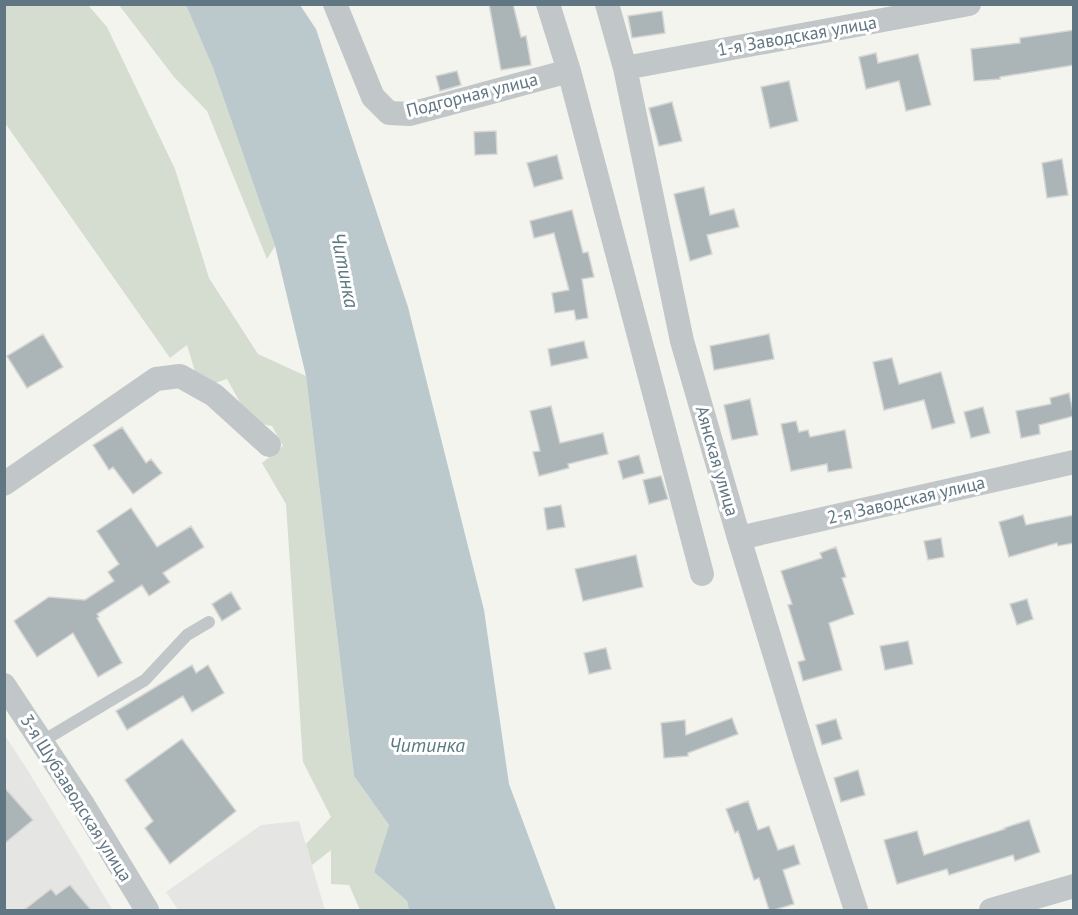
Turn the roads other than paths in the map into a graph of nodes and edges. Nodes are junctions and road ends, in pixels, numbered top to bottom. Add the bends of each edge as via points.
1 (335, 4) edge
2 (548, 4) edge
3 (607, 4) edge
4 (969, 4) edge
5 (625, 68) junction
6 (569, 71) junction
7 (268, 445) dead end
8 (1074, 462) edge
9 (4, 484) edge
10 (739, 538) junction
11 (702, 574) dead end
12 (209, 622) dead end
13 (4, 685) edge
14 (41, 742) junction
15 (1074, 886) edge
16 (143, 909) edge
17 (856, 910) edge
18 (992, 910) edge

1 - 6 street, Подгорная улица via 373,97 389,113 410,114
2 - 6 street
3 - 5 street, Аянская улица
4 - 5 street, 1-я Заводская улица
5 - 10 street, Аянская улица via 682,340
6 - 11 street
7 - 9 street via 214,395 180,376 156,379
8 - 10 street, 2-я Заводская улица
10 - 17 street, Аянская улица
12 - 14 lane via 187,635 145,680
13 - 14 street, 3-я Шубзаводская улица
14 - 16 street, 3-я Шубзаводская улица via 82,803
15 - 18 street

